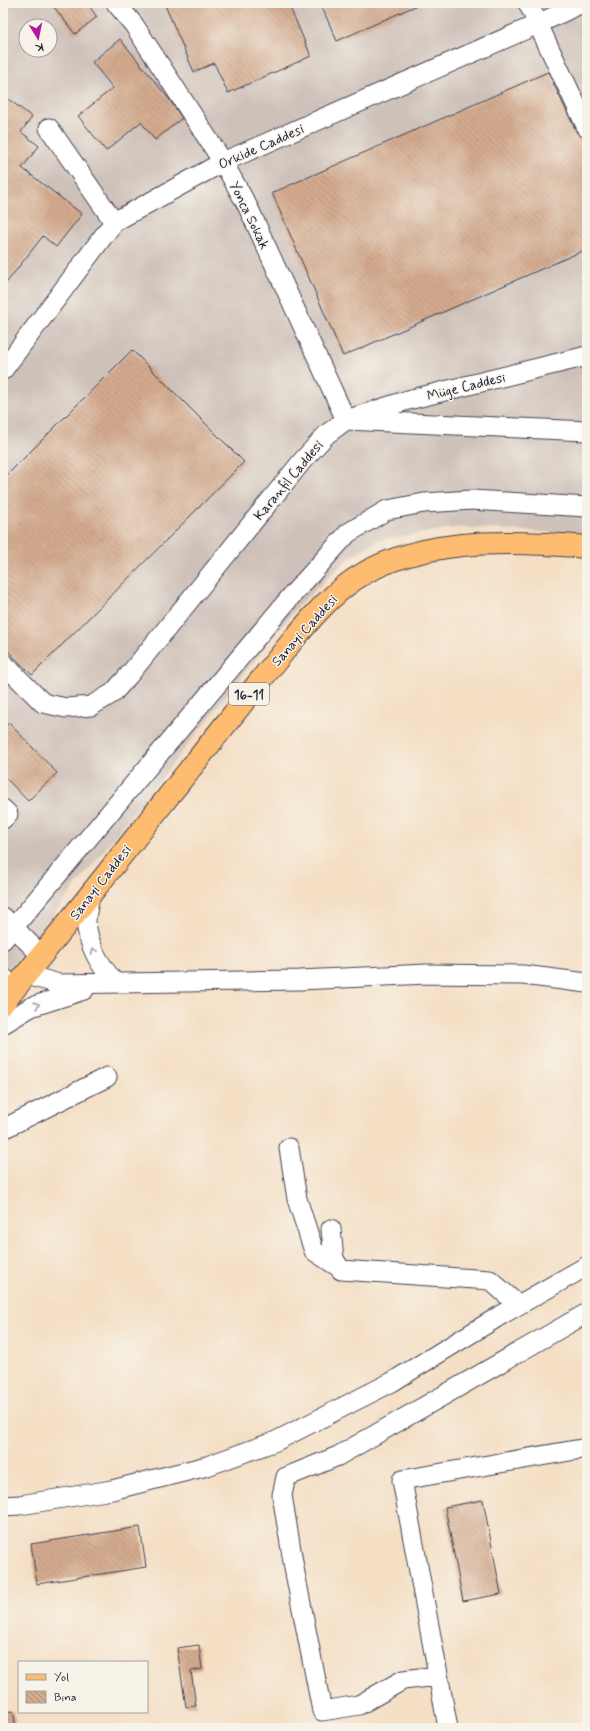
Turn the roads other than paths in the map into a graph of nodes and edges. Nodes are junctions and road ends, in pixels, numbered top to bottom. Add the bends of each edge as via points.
1 (116, 3) edge
2 (528, 3) edge
3 (582, 3) edge
4 (538, 24) junction
5 (49, 128) dead end
6 (587, 128) edge
7 (223, 162) junction
8 (114, 222) junction
9 (587, 356) edge
10 (3, 370) edge
11 (346, 420) junction
12 (587, 431) edge
13 (587, 507) edge
14 (587, 547) edge
15 (3, 663) edge
16 (3, 809) edge
17 (3, 819) edge
18 (91, 894) junction
19 (7, 928) edge
20 (42, 956) junction
21 (115, 983) junction
22 (587, 983) edge
23 (12, 986) edge
24 (3, 1024) edge
25 (107, 1077) dead end
26 (3, 1129) edge
27 (289, 1148) dead end
28 (330, 1229) dead end
29 (587, 1266) edge
30 (340, 1268) junction
31 (518, 1305) junction
32 (587, 1312) edge
33 (587, 1448) edge
34 (3, 1506) edge
35 (438, 1676) junction
36 (448, 1728) edge

1 - 7 lane, Yonca Sokak via 134,25
2 - 4 lane
3 - 4 lane, Orkide Caddesi
4 - 6 lane
4 - 7 lane, Orkide Caddesi
5 - 8 lane
7 - 8 lane, Orkide Caddesi
7 - 11 lane, Yonca Sokak via 248,207
8 - 10 lane, Orkide Caddesi
9 - 11 lane, Müge Caddesi via 408,400
11 - 12 lane
11 - 15 lane, Karanfil Caddesi via 327,434 303,460 113,693 91,706 66,708 42,703
13 - 19 lane via 472,500 424,503 387,510 348,533
14 - 18 main road, Sanayi Caddesi / 16-11 via 520,543 438,548 405,555 379,565 344,586 293,640
16 - 17 lane via 8,814
18 - 20 main road, Sanayi Caddesi / 16-11
21 -> 18 lane via 98,962 89,939 86,920
19 - 20 lane
20 - 23 main road, Sanayi Caddesi / 16-11
21 - 22 lane via 300,980 427,974 523,975
21 - 23 lane
24 -> 21 lane via 30,1007 66,994
25 - 26 lane
27 - 30 lane via 297,1199 314,1251
28 - 30 lane via 334,1259
29 - 31 lane
30 - 31 lane via 490,1280
31 - 34 lane via 392,1382 276,1441 207,1466 112,1490
32 - 35 lane via 338,1456 286,1477 282,1495 322,1711 359,1705 403,1680
33 - 35 lane via 402,1480
35 - 36 lane

